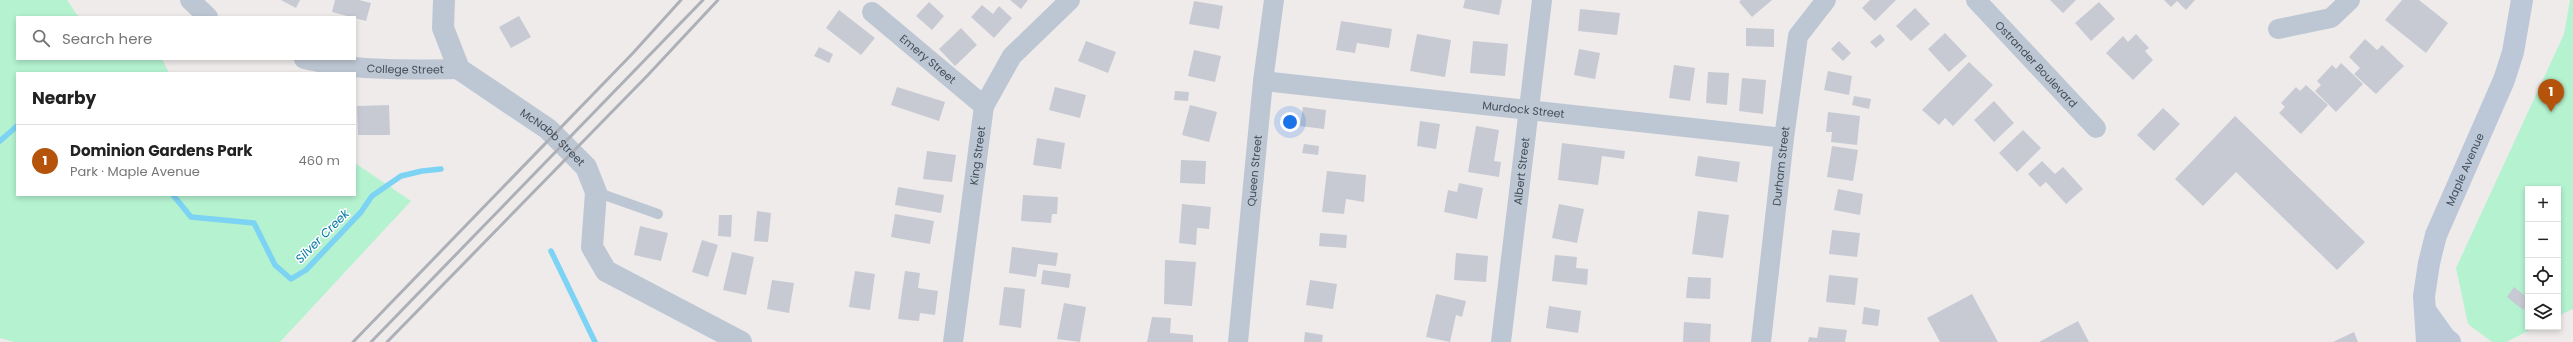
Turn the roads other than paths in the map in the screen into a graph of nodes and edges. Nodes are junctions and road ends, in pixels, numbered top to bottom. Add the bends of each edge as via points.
1 (190, 0) edge
2 (444, 0) edge
3 (1070, 0) edge
4 (1274, 0) edge
5 (1542, 0) edge
6 (1826, 0) edge
7 (1976, 0) edge
8 (2350, 0) edge
9 (2522, 0) edge
10 (872, 12) dead end
11 (207, 16) edge
12 (2278, 29) dead end
13 (308, 60) edge
14 (459, 69) junction
15 (1263, 81) junction
16 (984, 106) junction
17 (1528, 110) junction
18 (2096, 128) dead end
19 (1784, 138) junction
20 (596, 192) junction
21 (658, 214) dead end
22 (2427, 313) junction
23 (741, 342) edge
24 (953, 342) edge
25 (1238, 342) edge
26 (1501, 342) edge
27 (1761, 342) edge
28 (2427, 342) edge
29 (2450, 342) edge

1 - 11 street
2 - 14 street via 443,28
3 - 16 street, King Street via 1012,56
4 - 15 street, Queen Street
5 - 17 street, Albert Street
6 - 19 street, Durham Street via 1798,36
7 - 18 street, Ostrander Boulevard
8 - 12 street via 2331,18
9 - 22 main road, Maple Avenue via 2513,52 2504,80 2436,235 2424,296
10 - 16 street, Emery Street
13 - 14 street, College Street via 335,66 388,70
14 - 20 street, McNabb Street via 548,129 586,167
15 - 17 street, Murdock Street
15 - 25 street, Queen Street
16 - 24 street, King Street
17 - 19 street, Murdock Street
17 - 26 street, Albert Street
19 - 27 street, Durham Street
20 - 21 lane
20 - 23 street, McNabb Street via 592,247 606,271
22 - 28 main road, Maple Avenue
22 - 29 main road

